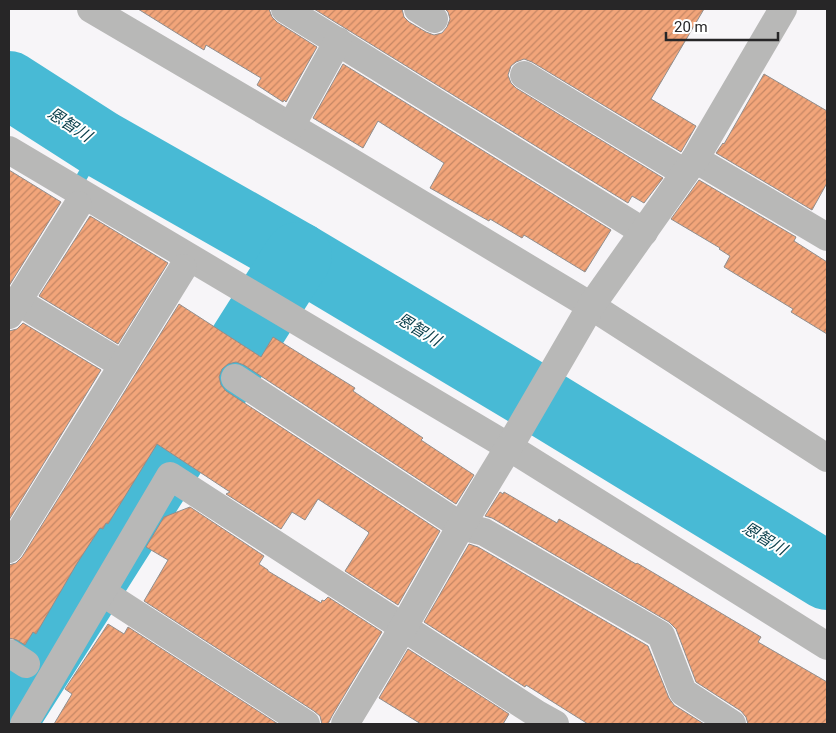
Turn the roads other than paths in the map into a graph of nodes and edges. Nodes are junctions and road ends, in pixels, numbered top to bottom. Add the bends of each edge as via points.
1 (91, 9) edge
2 (285, 9) edge
3 (783, 9) edge
4 (126, 18) edge
5 (338, 41) junction
6 (524, 75) dead end
7 (291, 126) junction
8 (9, 150) edge
9 (690, 166) junction
10 (78, 205) dead end
11 (644, 232) junction
12 (827, 237) edge
13 (183, 268) dead end
14 (13, 308) edge
15 (586, 314) junction
16 (123, 365) junction
17 (236, 378) dead end
18 (509, 447) junction
19 (827, 458) edge
20 (461, 526) junction
21 (9, 549) edge
22 (102, 592) junction
23 (403, 628) junction
24 (827, 646) edge
25 (31, 668) edge
26 (541, 721) edge
27 (24, 724) edge
28 (306, 724) edge
29 (345, 724) edge
30 (732, 724) edge

1 - 4 street
2 - 5 street
3 - 9 street
4 - 7 street
5 - 7 street
5 - 11 street
6 - 9 street
7 - 15 street
8 - 18 street
9 - 11 street
9 - 12 street
10 - 14 street
11 - 15 street
13 - 16 street
14 - 16 street
15 - 18 street
15 - 19 street
16 - 21 street
17 - 20 street
18 - 20 street
18 - 24 street
20 - 23 street
20 - 30 street via 484,532 661,635 683,692
22 - 23 street via 170,476
22 - 25 street
22 - 28 street
23 - 26 street
23 - 29 street
25 - 27 street

